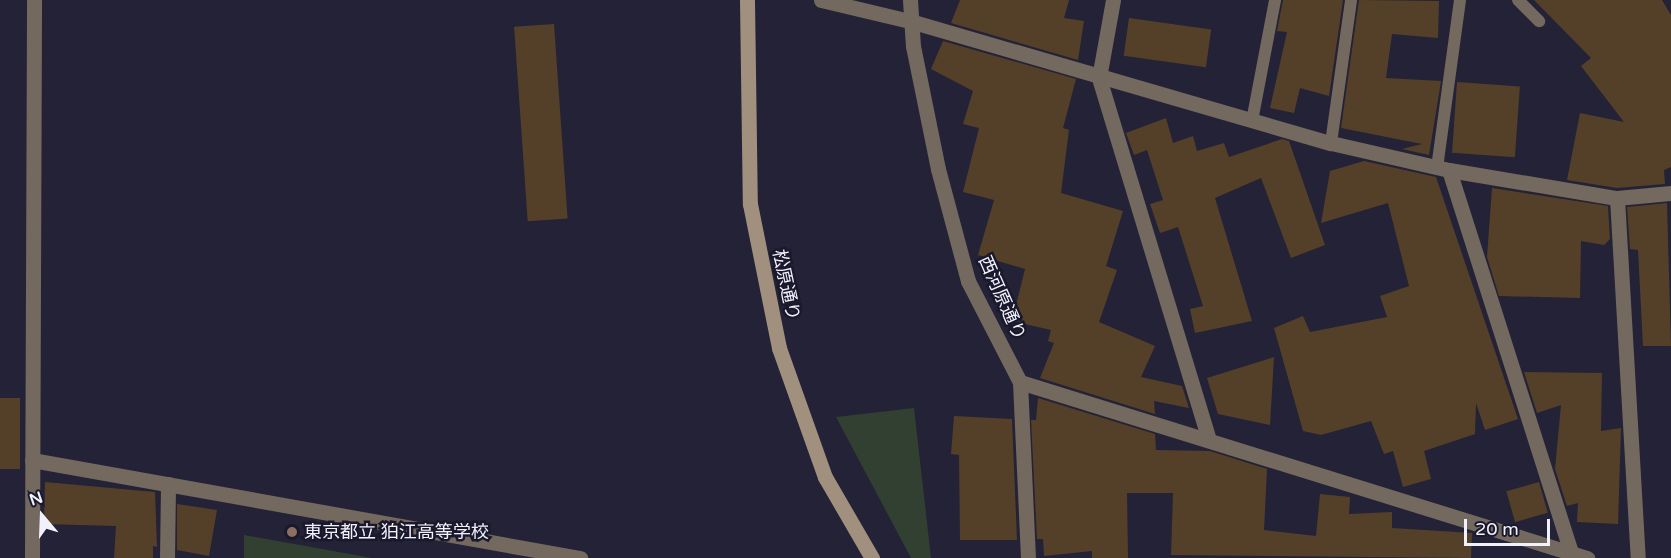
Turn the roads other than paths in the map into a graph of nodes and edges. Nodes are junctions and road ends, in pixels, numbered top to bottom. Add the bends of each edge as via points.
1 (34, 0) edge
2 (747, 0) edge
3 (821, 0) edge
4 (910, 0) edge
5 (1113, 0) edge
6 (1275, 0) edge
7 (1351, 0) edge
8 (1460, 0) edge
9 (1518, 0) edge
10 (910, 21) junction
11 (1539, 21) dead end
12 (1099, 78) junction
13 (1252, 121) junction
14 (1331, 143) junction
15 (1443, 169) junction
16 (1671, 193) edge
17 (1617, 198) junction
18 (1020, 382) junction
19 (1208, 437) junction
20 (32, 460) junction
21 (168, 484) junction
22 (1579, 556) edge
23 (32, 558) edge
24 (166, 558) edge
25 (580, 558) edge
26 (872, 558) edge
27 (1028, 558) edge
28 (1638, 558) edge

1 - 20 street
2 - 26 main road, 松原通り via 750,204 779,348 825,477
3 - 10 street
4 - 10 street, 西河原通り
5 - 12 street
6 - 13 lane
7 - 14 lane
8 - 15 lane
9 - 11 lane
10 - 12 street
10 - 18 street, 西河原通り via 938,169 968,281
12 - 13 street
12 - 19 street
13 - 14 street
14 - 15 street
15 - 17 street
15 - 22 street
16 - 17 street
17 - 28 street
18 - 19 street
18 - 27 street, 西河原通り
19 - 22 street
20 - 21 street
20 - 23 street
21 - 24 street
21 - 25 street

